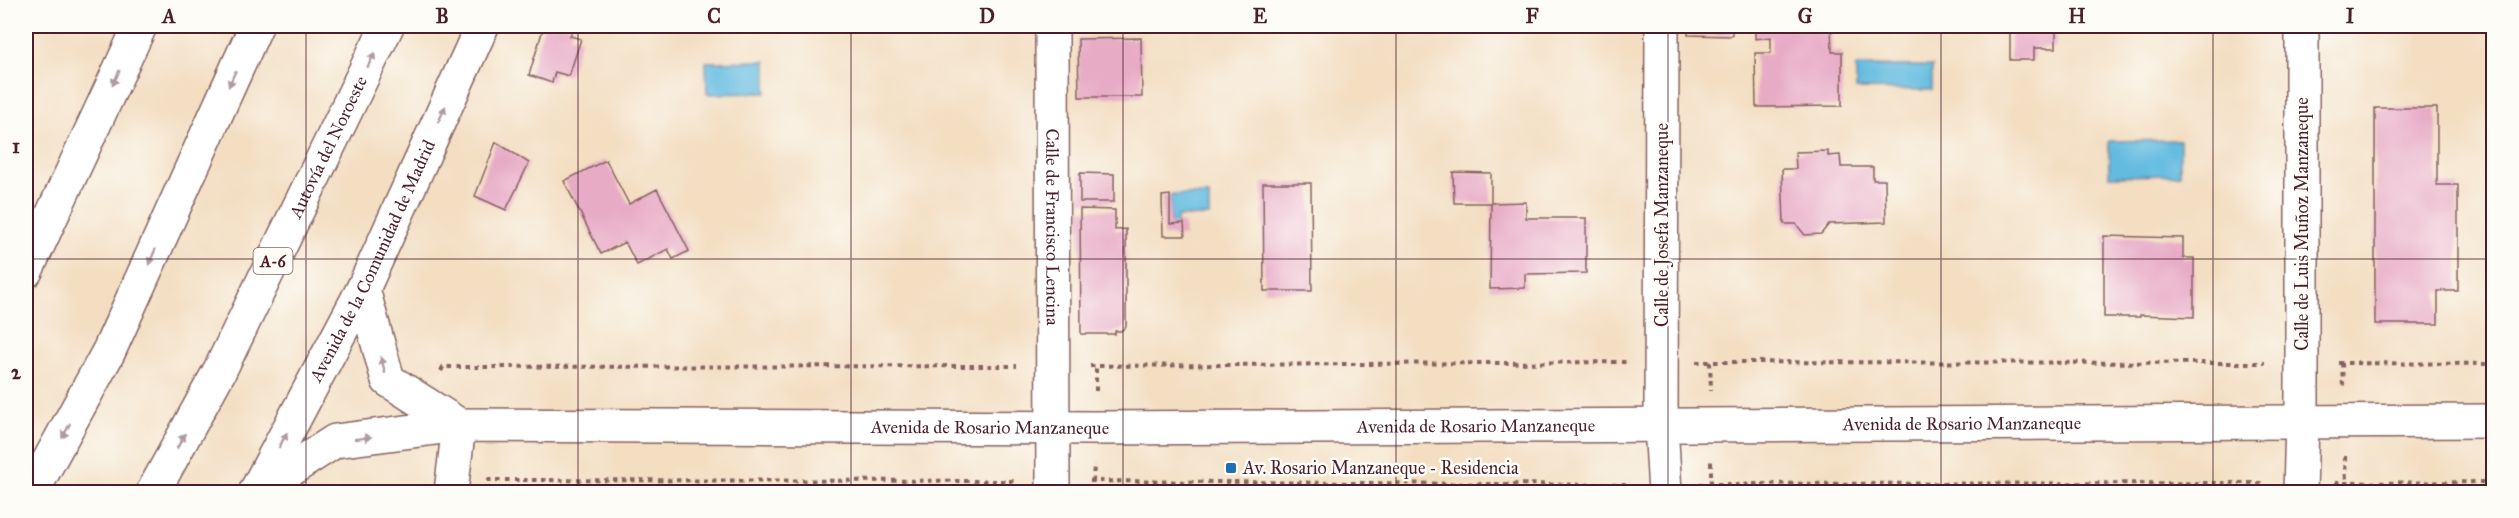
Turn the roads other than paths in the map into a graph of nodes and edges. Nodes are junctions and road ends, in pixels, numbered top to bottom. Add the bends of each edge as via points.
1 (140, 26) edge
2 (256, 26) edge
3 (387, 26) edge
4 (482, 26) edge
5 (1052, 26) edge
6 (1662, 26) edge
7 (2302, 26) edge
8 (26, 271) edge
9 (363, 289) junction
10 (2493, 421) edge
11 (2302, 422) junction
12 (1661, 424) junction
13 (459, 425) junction
14 (1054, 428) junction
15 (32, 492) edge
16 (153, 492) edge
17 (256, 492) edge
18 (451, 492) edge
19 (1053, 492) edge
20 (1665, 492) edge
21 (2300, 492) edge

1 -> 8 main road
2 -> 15 main road via 109,351
16 -> 3 main road, Autovía del Noroeste / A-6 via 220,370
9 -> 4 main road, Avenida de la Comunidad de Madrid
5 - 14 main road, Calle de Francisco Lencina
6 - 12 main road, Calle de Josefa Manzaneque
7 - 11 main road, Calle de Luis Muñoz Manzaneque
13 -> 9 main road via 388,380
17 -> 9 main road, Avenida de la Comunidad de Madrid
10 - 11 main road, Avenida de Rosario Manzaneque
11 - 12 main road, Avenida de Rosario Manzaneque
11 - 21 main road, Calle de Luis Muñoz Manzaneque
12 - 14 main road, Avenida de Rosario Manzaneque
12 - 20 main road, Calle de Josefa Manzaneque
13 - 14 main road, Avenida de Rosario Manzaneque
17 -> 13 main road, Avenida de Rosario Manzaneque via 335,441
13 - 18 main road
14 - 19 main road, Calle de Francisco Lencina

